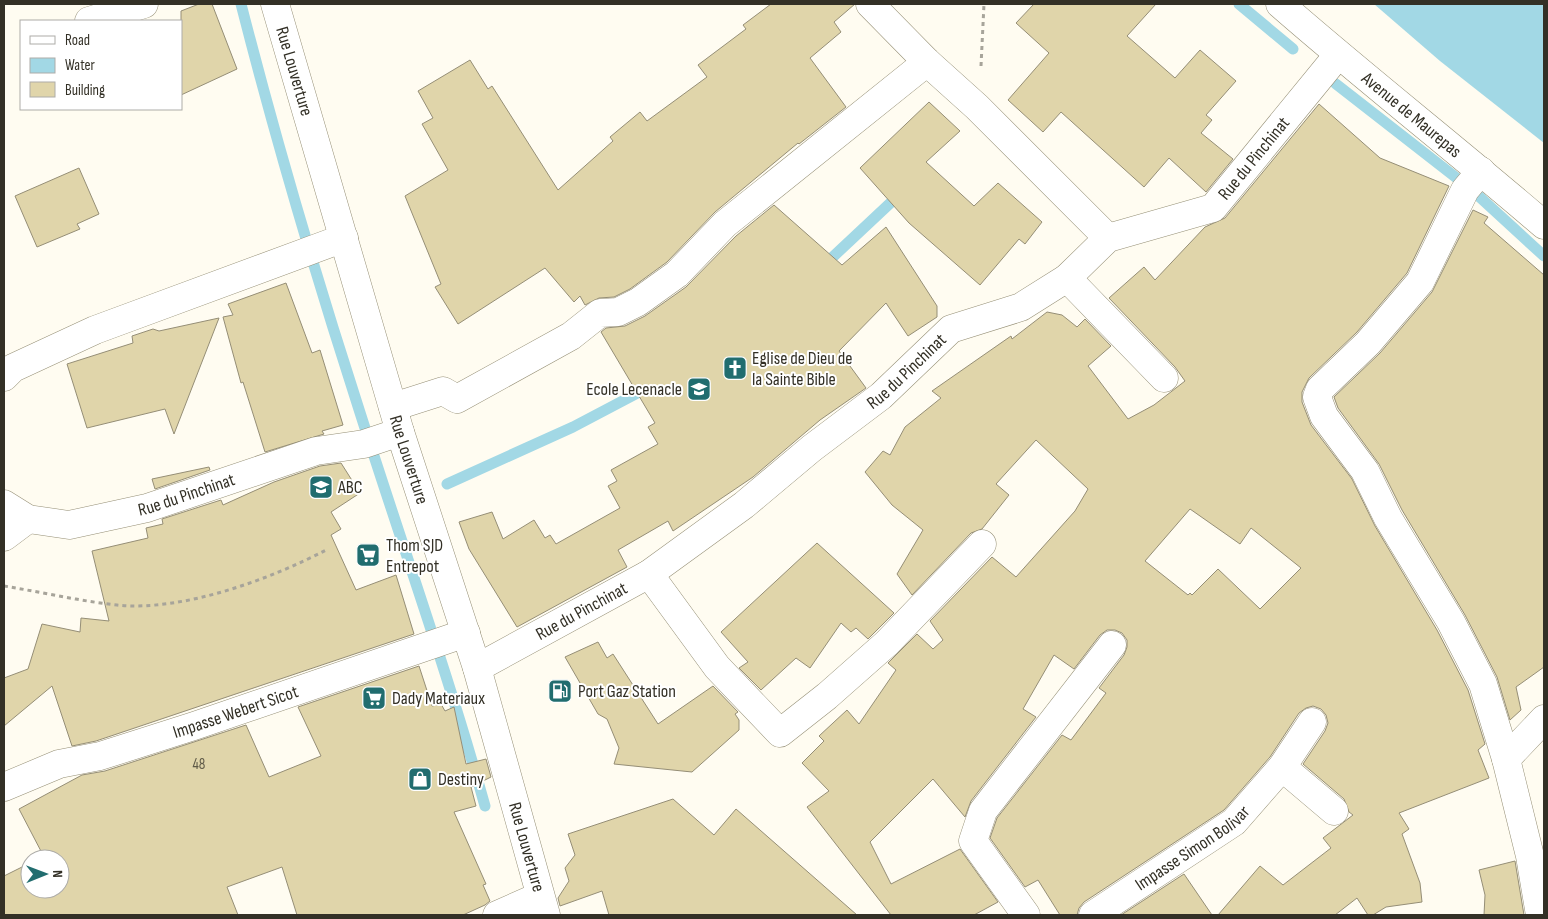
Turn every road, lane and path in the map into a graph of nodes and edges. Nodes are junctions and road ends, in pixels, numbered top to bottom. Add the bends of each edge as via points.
1 (144, 4) edge
2 (275, 4) edge
3 (870, 4) edge
4 (984, 4) edge
5 (1280, 4) edge
6 (92, 20) edge
7 (1338, 55) junction
8 (927, 62) junction
9 (977, 107) junction
10 (1472, 181) junction
11 (1544, 225) edge
12 (1108, 238) junction
13 (322, 246) junction
14 (1067, 278) junction
15 (4, 377) edge
16 (1164, 378) dead end
17 (396, 420) junction
18 (4, 504) edge
19 (28, 519) junction
20 (4, 537) edge
21 (982, 544) dead end
22 (328, 549) dead end
23 (649, 574) junction
24 (4, 586) edge
25 (445, 640) junction
26 (1112, 646) dead end
27 (477, 668) junction
28 (1544, 719) edge
29 (1312, 722) dead end
30 (1506, 759) junction
31 (1282, 767) junction
32 (4, 788) edge
33 (1334, 811) dead end
34 (543, 906) edge
35 (497, 915) edge
36 (1026, 915) edge
37 (1093, 915) edge
38 (1540, 915) edge

1 - 6 street
2 - 13 street, Rue Louverture
3 - 8 street
4 - 9 path via 981,70 984,91
5 - 7 street, Avenue de Maurepas
7 - 10 street, Avenue de Maurepas
7 - 12 street, Rue du Pinchinat via 1213,208
8 - 9 street
8 - 17 street, Rue du Pinchinat via 724,224 677,274 638,302 618,312 600,312 571,336 457,399 443,391
9 - 12 street
10 - 11 street, Avenue de Maurepas
10 - 30 street via 1420,282 1368,343 1320,389 1317,397 1324,416 1365,471 1388,518 1467,650 1483,684
12 - 14 street, Rue du Pinchinat
13 - 15 street via 95,330 13,368
13 - 17 street, Rue Louverture
14 - 16 street
14 - 23 street, Rue du Pinchinat via 1021,307 951,329 881,396 812,448 744,506
17 - 19 street, Rue du Pinchinat via 369,442 316,451 148,508 69,525
17 - 25 street, Rue Louverture
18 - 19 street, Rue du Pinchinat
19 - 20 street
21 - 23 street via 887,643 780,733 717,667
22 - 24 path via 293,568 180,602 118,605
23 - 27 street, Rue du Pinchinat
25 - 27 street, Rue Louverture
25 - 32 street, Impasse Webert Sicot via 194,726 100,756 59,764
26 - 36 street via 983,811 973,841
27 - 34 street, Rue Louverture
28 - 30 street
29 - 31 street, Impasse Simon Bolivar
30 - 38 street via 1530,856
31 - 33 street
31 - 37 street, Impasse Simon Bolivar via 1234,822
34 - 35 street

